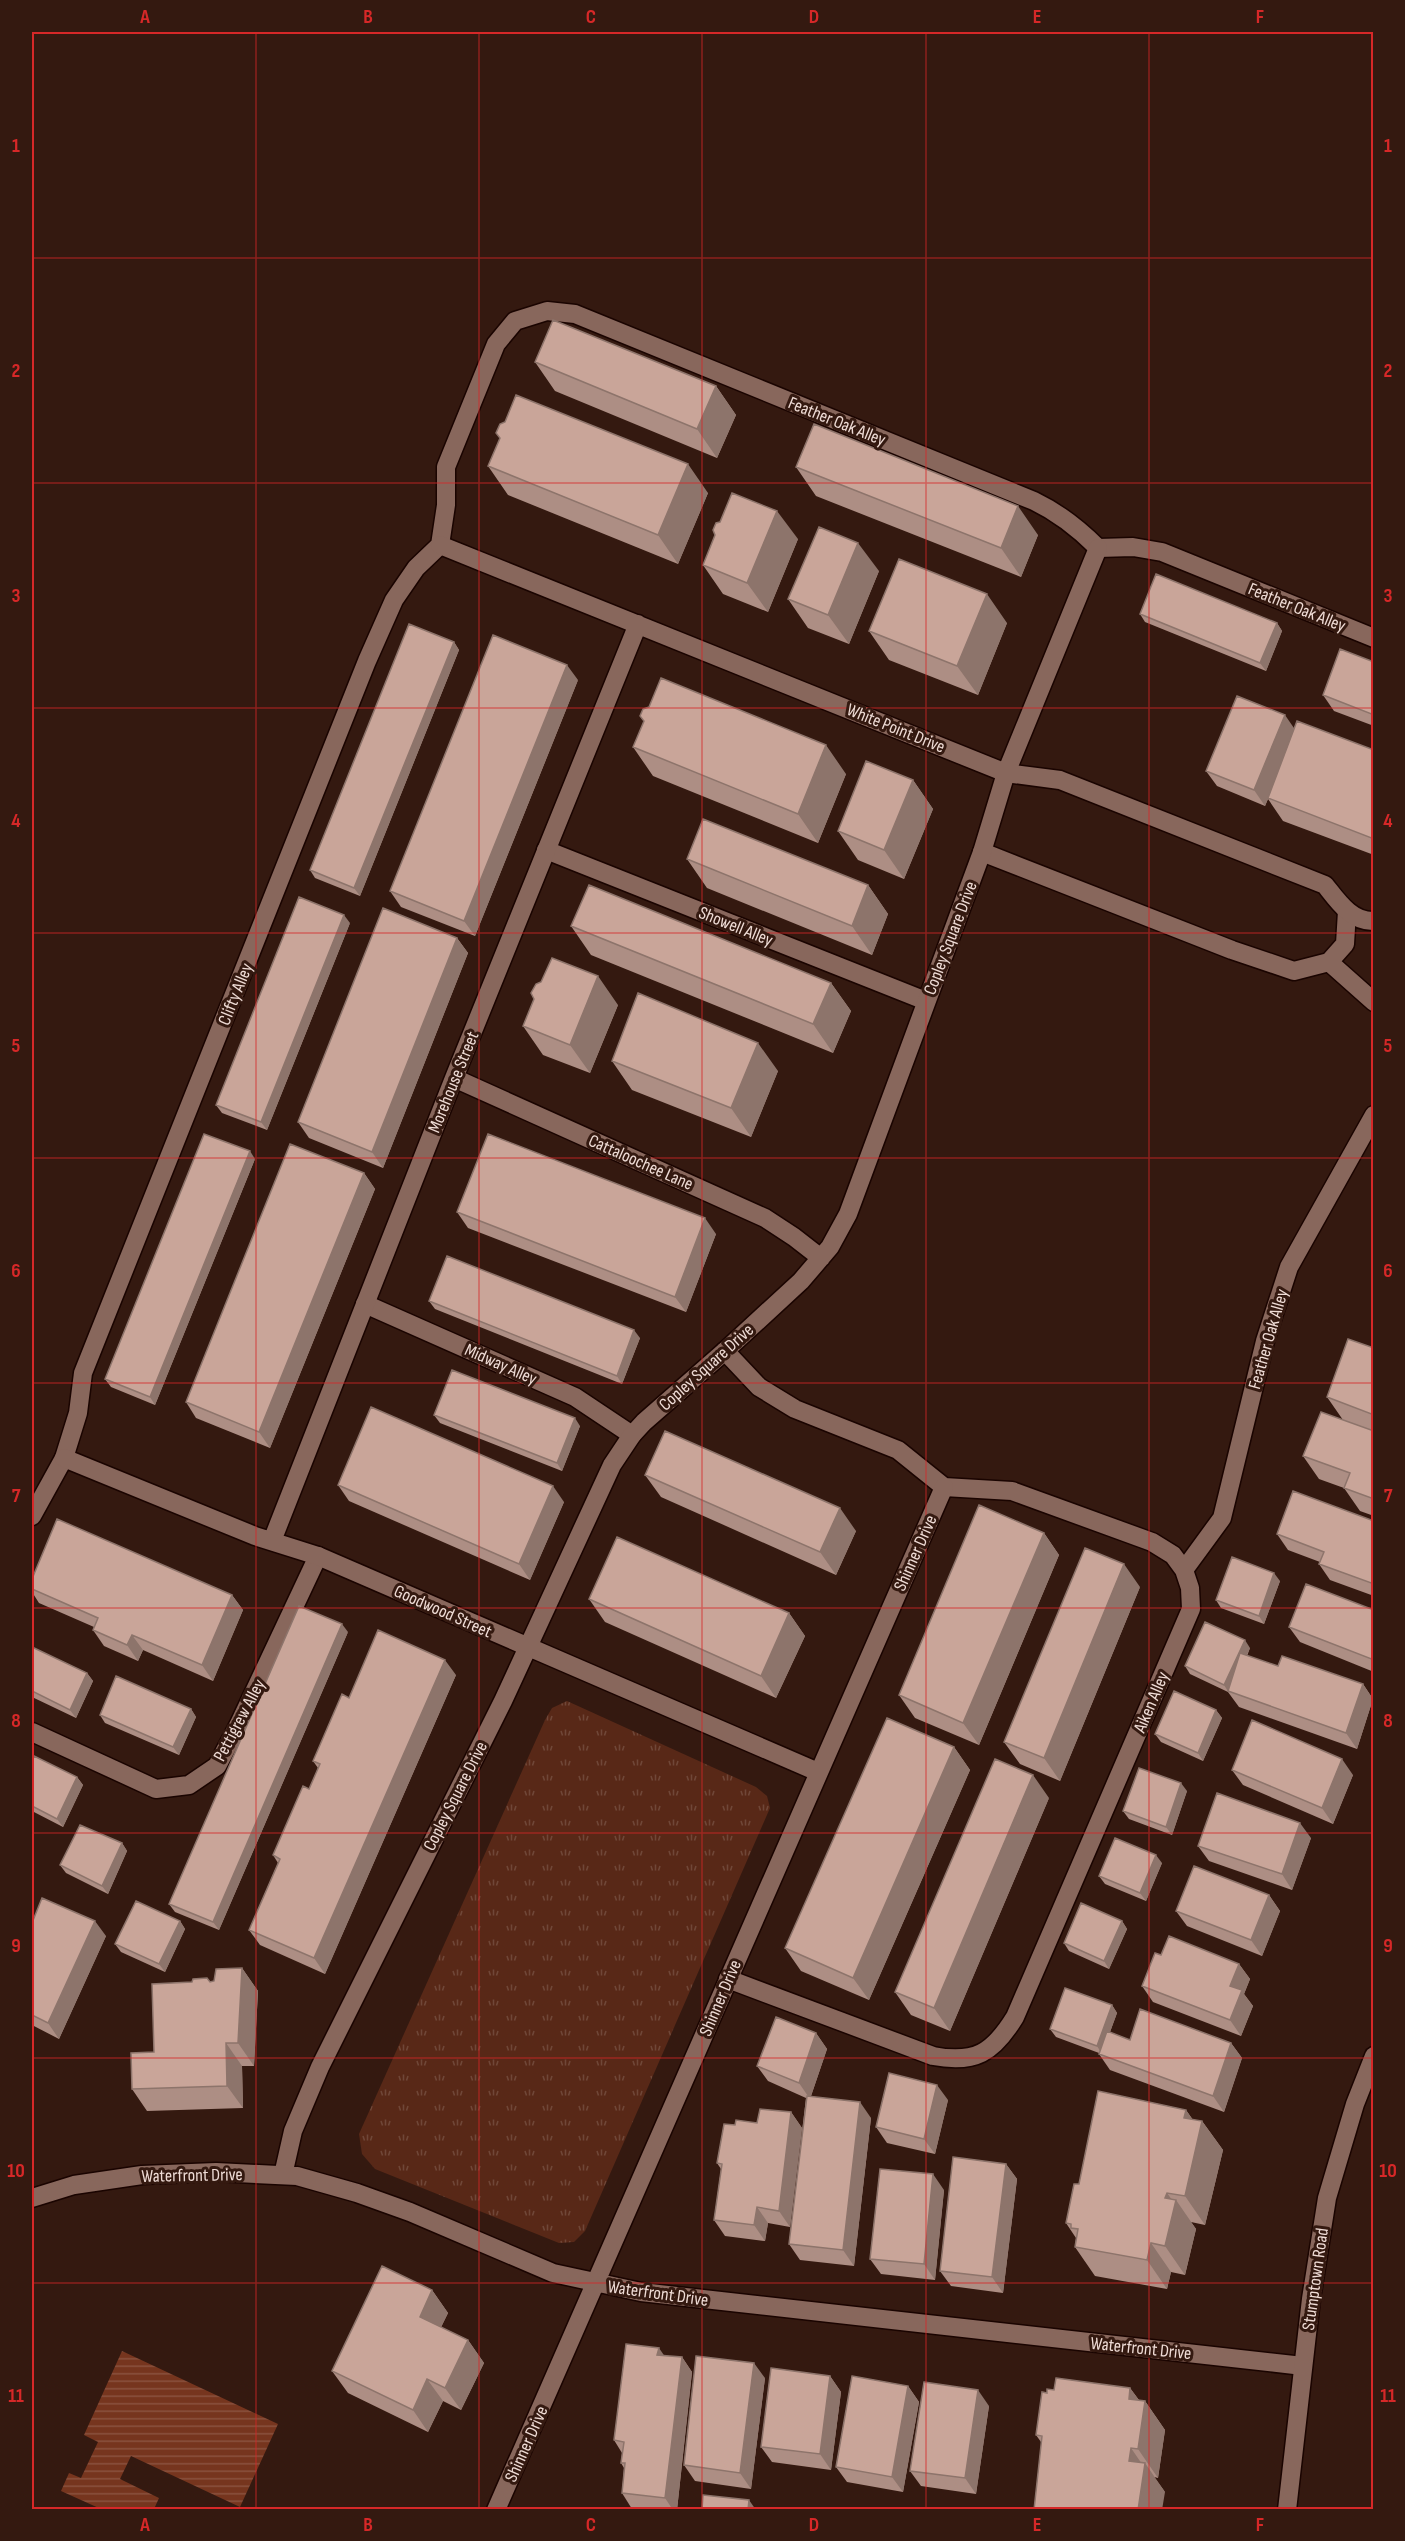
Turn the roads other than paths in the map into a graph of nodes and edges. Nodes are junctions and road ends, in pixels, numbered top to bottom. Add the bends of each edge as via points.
1 (440, 545) junction
2 (1098, 548) junction
3 (638, 624) junction
4 (1374, 638) edge
5 (1006, 772) junction
6 (546, 850) junction
7 (982, 852) junction
8 (1347, 912) junction
9 (1374, 921) edge
10 (1329, 962) junction
11 (926, 1001) junction
12 (1374, 1002) edge
13 (454, 1078) junction
14 (1374, 1115) edge
15 (820, 1258) junction
16 (365, 1304) junction
17 (725, 1352) junction
18 (632, 1435) junction
19 (63, 1458) junction
20 (944, 1487) junction
21 (32, 1516) edge
22 (272, 1541) junction
23 (318, 1556) junction
24 (1184, 1570) junction
25 (526, 1648) junction
26 (32, 1732) edge
27 (818, 1772) junction
28 (728, 1979) junction
29 (1374, 2056) edge
30 (283, 2175) junction
31 (32, 2198) edge
32 (596, 2284) junction
33 (1304, 2366) junction
34 (496, 2510) edge
35 (1287, 2510) edge

1 - 2 street, Feather Oak Alley via 446,467 496,344 515,321 547,311 575,314 1034,501 1059,513
1 - 3 street, White Point Drive
1 - 19 street, Clifty Alley via 416,568 394,600 367,662 83,1373 78,1413
2 - 4 street, Feather Oak Alley via 1133,547 1162,552
2 - 5 street, Copley Square Drive
3 - 5 street, White Point Drive
3 - 6 street, Morehouse Street
5 - 7 street, Copley Square Drive
5 - 8 street, White Point Drive via 1060,780 1324,885
6 - 11 street, Showell Alley
6 - 13 street, Morehouse Street
7 - 10 street via 1294,971
7 - 11 street, Copley Square Drive
8 - 9 street via 1366,922
8 - 10 street via 1345,944
10 - 12 street
11 - 15 street, Copley Square Drive via 849,1214
13 - 15 street, Cattaloochee Lane via 765,1218
13 - 16 street, Morehouse Street
14 - 24 street, Feather Oak Alley via 1289,1267 1265,1341 1222,1518
15 - 17 street, Copley Square Drive
16 - 18 street, Midway Alley via 575,1397
16 - 22 street, Morehouse Street
17 - 18 street, Copley Square Drive
17 - 20 street via 759,1388 795,1409 898,1450
18 - 25 street, Copley Square Drive via 612,1465
19 - 21 street, Clifty Alley
19 - 22 street, Goodwood Street
20 - 24 street via 1012,1491 1152,1542 1173,1555
20 - 27 street, Shinner Drive
22 - 23 street, Goodwood Street
23 - 25 street, Goodwood Street
23 - 26 street, Pettigrew Alley via 217,1766 189,1785 156,1789
24 - 28 street, Aiken Alley via 1191,1609 1004,2036 972,2058 933,2056
25 - 27 street, Goodwood Street
25 - 30 street, Copley Square Drive via 320,2067 293,2132
27 - 28 street, Shinner Drive
28 - 32 street, Shinner Drive
29 - 33 street, Stumptown Road via 1327,2198
30 - 31 street, Waterfront Drive via 142,2175 74,2185
30 - 32 street, Waterfront Drive via 357,2193 554,2273
32 - 33 street, Waterfront Drive
32 - 34 street, Shinner Drive
33 - 35 street, Stumptown Road

